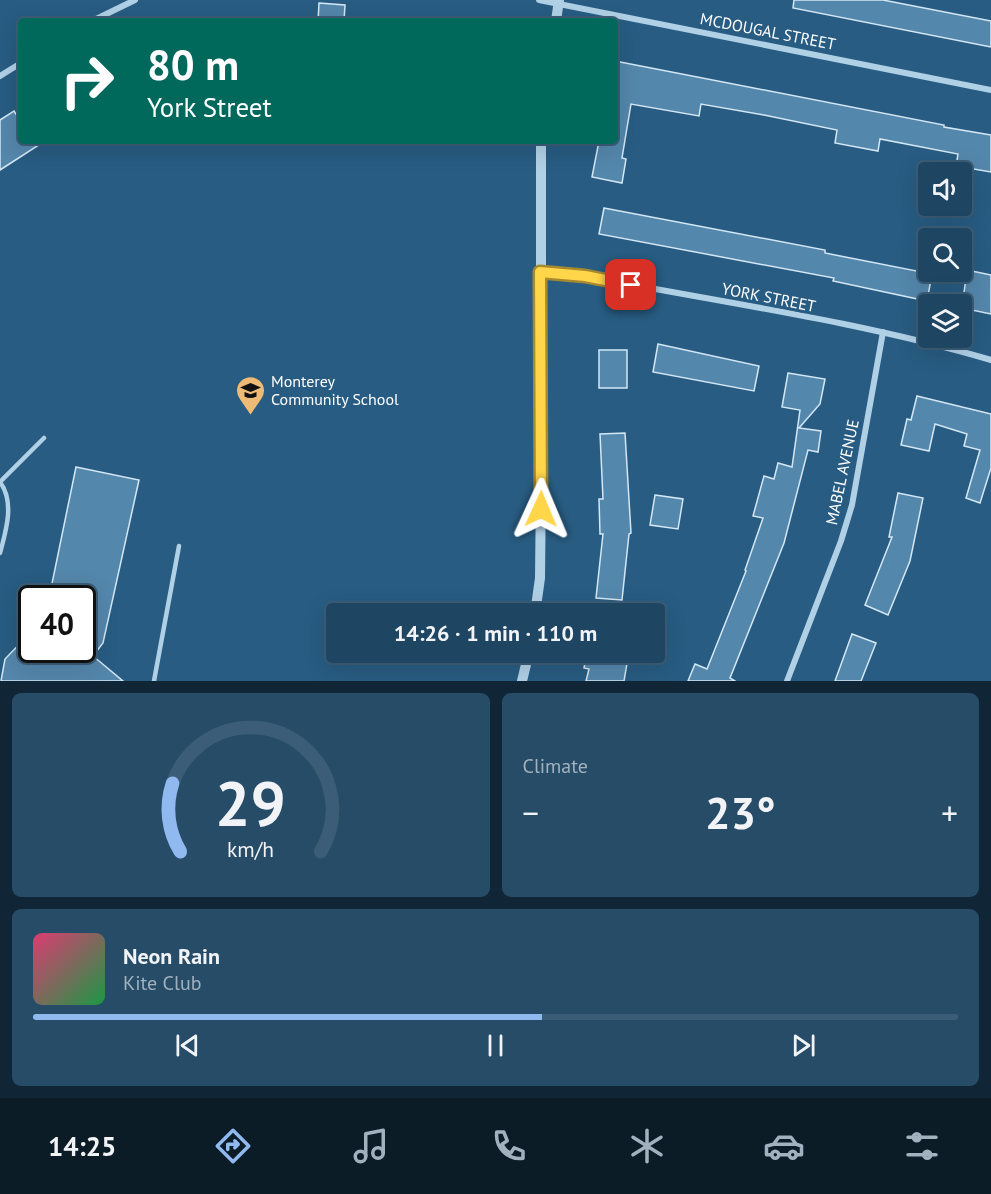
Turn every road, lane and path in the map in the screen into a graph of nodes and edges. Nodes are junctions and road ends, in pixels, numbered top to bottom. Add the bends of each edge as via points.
1 (135, 0) edge
2 (539, 0) edge
3 (559, 2) edge
4 (98, 18) edge
5 (556, 18) edge
6 (18, 65) edge
7 (0, 76) edge
8 (991, 90) edge
9 (541, 144) edge
10 (540, 272) junction
11 (883, 332) junction
12 (991, 360) edge
13 (44, 438) dead end
14 (0, 482) edge
15 (179, 546) dead end
16 (0, 553) edge
17 (537, 603) edge
18 (526, 663) edge
19 (154, 681) edge
20 (522, 681) edge
21 (786, 681) edge

1 - 4 street
2 - 3 street, MCDOUGAL STREET
3 - 5 street
3 - 8 street, MCDOUGAL STREET
6 - 7 street
9 - 10 street
10 - 11 street, YORK STREET via 585,276
10 - 17 street via 541,498
11 - 12 street, YORK STREET
11 - 21 street, MABEL AVENUE via 852,505
13 - 14 lane
14 - 16 lane via 8,507
15 - 19 lane
18 - 20 street

